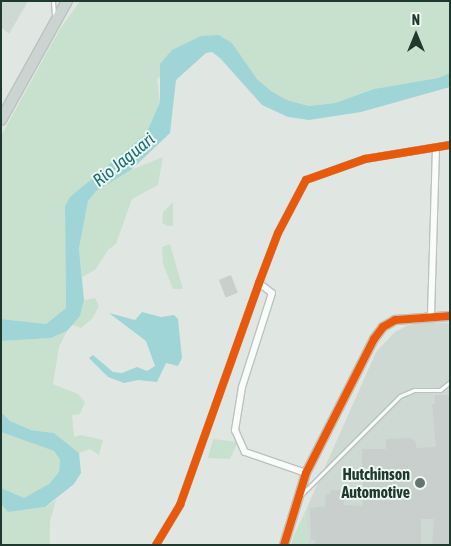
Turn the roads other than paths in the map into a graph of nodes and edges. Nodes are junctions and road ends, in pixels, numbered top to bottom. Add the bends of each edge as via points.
1 (67, 1) edge
2 (71, 1) edge
3 (57, 7) edge
4 (1, 108) edge
5 (1, 120) edge
6 (450, 145) edge
7 (436, 147) junction
8 (259, 283) junction
9 (431, 316) junction
10 (450, 316) edge
11 (450, 382) edge
12 (306, 473) junction
13 (299, 497) junction
14 (156, 545) edge
15 (284, 545) edge

1 - 3 main road
2 - 3 main road
3 - 4 main road
3 - 5 main road
6 - 7 street
7 - 8 street via 365,159 306,180 278,233
7 - 9 street
8 - 12 street via 272,293 242,387 235,430 245,452
8 - 14 street via 180,505
9 - 10 street
9 - 12 street via 410,317 382,327
11 - 13 lane via 440,390 414,390 400,396
12 - 13 street
13 - 15 street

